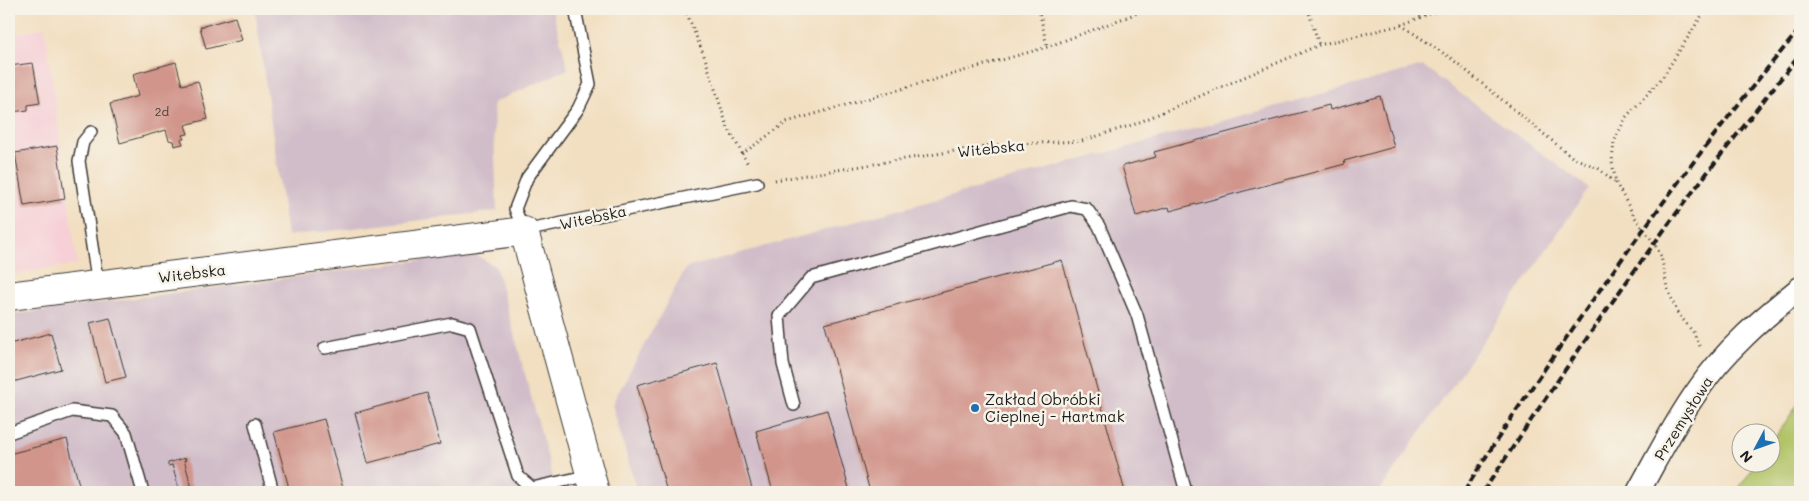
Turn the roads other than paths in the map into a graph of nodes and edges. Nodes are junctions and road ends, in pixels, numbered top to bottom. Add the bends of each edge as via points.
1 (575, 9) edge
2 (91, 132) dead end
3 (757, 183) road end
4 (524, 231) junction
5 (98, 285) junction
6 (1800, 288) edge
7 (9, 296) edge
8 (325, 348) dead end
9 (794, 405) dead end
10 (254, 424) dead end
11 (9, 433) edge
12 (593, 484) edge
13 (143, 492) edge
14 (273, 492) edge
15 (1186, 492) edge
16 (1638, 492) edge

1 - 4 lane via 590,84 578,108 527,178 515,209
2 - 5 lane via 83,142 80,162
3 - 4 lane, Witebska
4 - 5 street, Witebska
4 - 12 street
5 - 7 street, Witebska
6 - 16 street, Przemysłowa via 1749,331 1721,360 1684,411
8 - 12 lane via 452,323 470,328 518,476 532,488
9 - 15 lane via 783,364 779,316 811,278 1071,206 1087,209 1099,226 1137,315
10 - 14 lane
11 - 13 lane via 72,411 112,416 126,433

